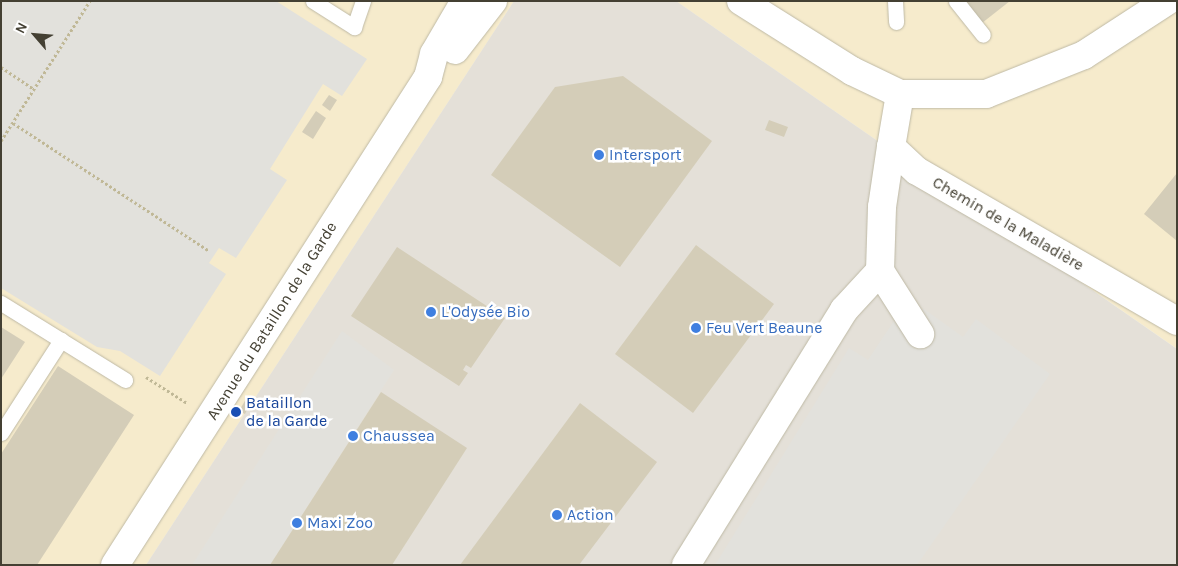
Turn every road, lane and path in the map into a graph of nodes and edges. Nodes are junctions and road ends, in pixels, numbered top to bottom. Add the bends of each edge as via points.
1 (90, 1) edge
2 (312, 1) edge
3 (363, 1) edge
4 (465, 1) edge
5 (493, 1) edge
6 (741, 1) edge
7 (895, 1) edge
8 (956, 1) edge
9 (1167, 1) edge
10 (896, 22) dead end
11 (983, 35) dead end
12 (1, 67) edge
13 (428, 77) junction
14 (34, 88) junction
15 (900, 94) junction
16 (13, 123) junction
17 (1, 141) edge
18 (891, 147) junction
19 (209, 251) dead end
20 (880, 271) junction
21 (1, 303) edge
22 (1177, 321) edge
23 (920, 334) dead end
24 (61, 340) junction
25 (141, 373) dead end
26 (125, 380) dead end
27 (204, 428) junction
28 (1, 433) edge
29 (116, 565) edge
30 (686, 565) edge

1 - 14 path
2 - 3 lane via 354,27
4 - 13 street, Avenue du Bataillon de la Garde via 434,54
5 - 13 street, Avenue du Bataillon de la Garde via 446,62
6 - 15 street via 852,71
7 - 10 lane
8 - 11 lane
9 - 15 street via 1084,54 986,94
12 - 14 path
13 - 27 street, Avenue du Bataillon de la Garde
14 - 16 path
15 - 18 street
16 - 17 path
16 - 19 path
18 - 20 street via 882,207
18 - 22 street, Chemin de la Maladière via 917,171
20 - 23 street
20 - 30 street via 844,310
21 - 24 lane
24 - 26 lane
24 - 28 lane
25 - 27 path via 196,409 190,418
27 - 29 street, Avenue du Bataillon de la Garde

